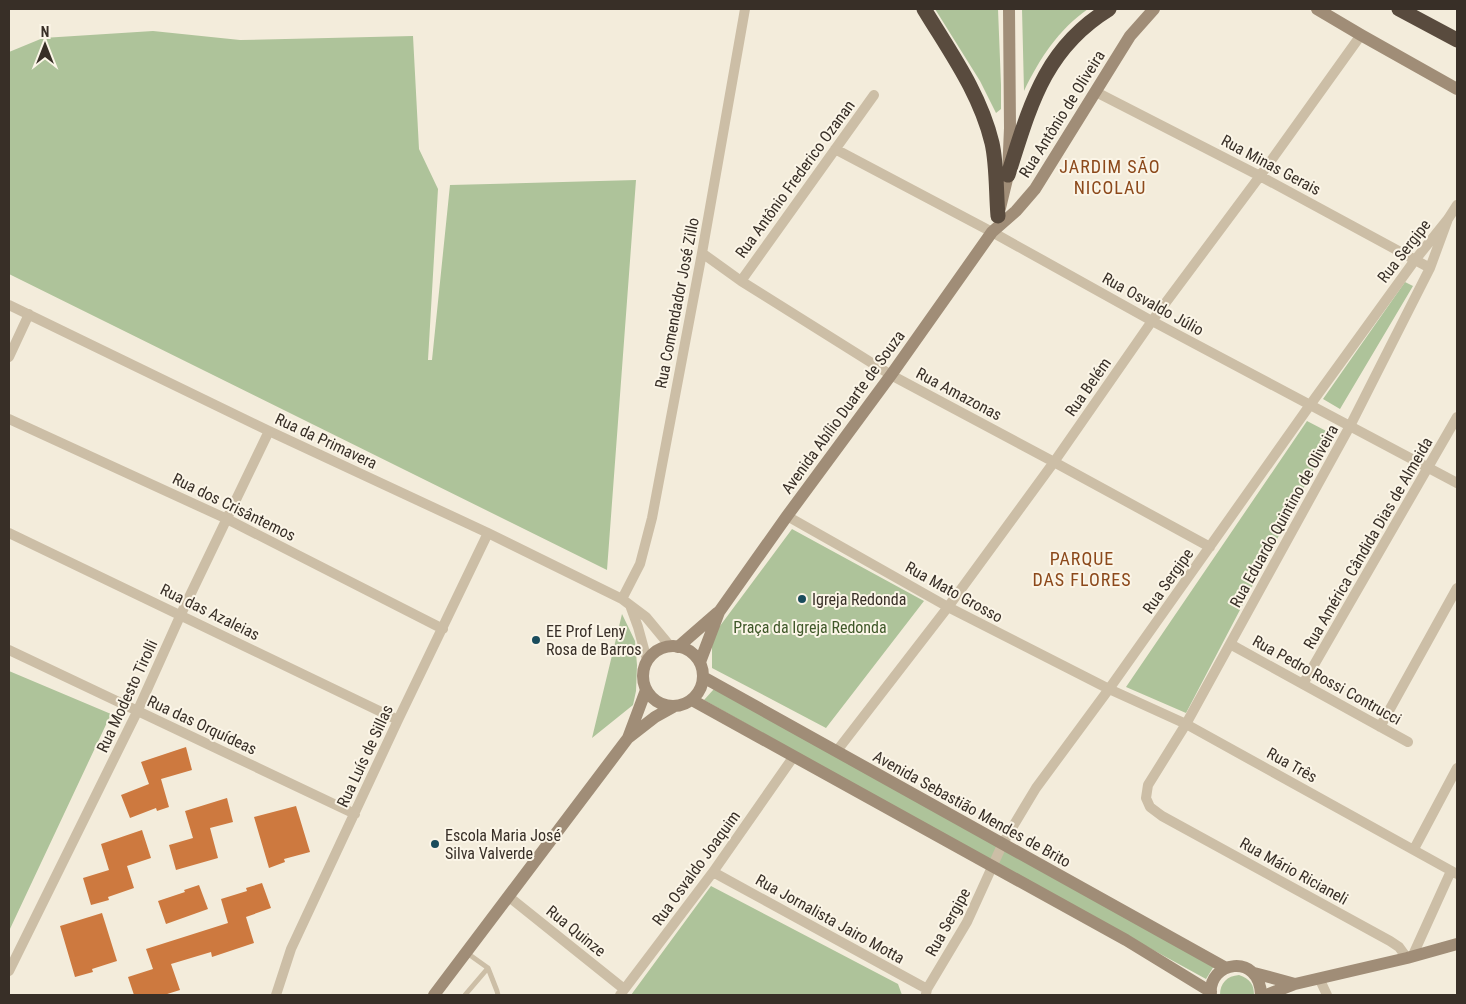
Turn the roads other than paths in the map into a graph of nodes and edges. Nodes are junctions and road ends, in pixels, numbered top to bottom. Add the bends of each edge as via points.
1 (745, 9) edge
2 (924, 9) edge
3 (1009, 9) edge
4 (1110, 9) edge
5 (1154, 9) edge
6 (1317, 9) edge
7 (1398, 9) edge
8 (1360, 35) junction
9 (1457, 40) edge
10 (1457, 90) edge
11 (1096, 92) junction
12 (874, 95) dead end
13 (835, 149) junction
14 (1008, 174) junction
15 (1260, 176) junction
16 (1457, 205) edge
17 (998, 216) junction
18 (1448, 219) junction
19 (992, 232) junction
20 (702, 253) junction
21 (1415, 260) junction
22 (1430, 268) junction
23 (741, 281) junction
24 (9, 305) edge
25 (29, 314) junction
26 (1152, 321) junction
27 (9, 357) edge
28 (891, 375) junction
29 (1310, 405) junction
30 (1457, 417) edge
31 (9, 419) edge
32 (1350, 426) junction
33 (269, 431) junction
34 (1054, 462) junction
35 (1429, 468) junction
36 (1457, 483) edge
37 (787, 516) junction
38 (227, 519) junction
39 (9, 533) edge
40 (488, 533) junction
41 (1210, 548) junction
42 (1457, 588) edge
43 (626, 602) junction
44 (948, 608) junction
45 (719, 612) junction
46 (181, 614) junction
47 (442, 629) junction
48 (1230, 644) junction
49 (674, 647) junction
50 (9, 650) edge
51 (647, 660) junction
52 (700, 662) junction
53 (703, 677) junction
54 (1303, 684) junction
55 (1109, 689) junction
56 (646, 690) junction
57 (692, 700) junction
58 (673, 707) junction
59 (137, 712) junction
60 (398, 720) junction
61 (1186, 724) junction
62 (1380, 727) junction
63 (628, 738) junction
64 (1408, 742) dead end
65 (836, 752) junction
66 (794, 756) junction
67 (1457, 768) edge
68 (355, 814) junction
69 (1162, 816) joint
70 (1003, 843) junction
71 (1414, 849) junction
72 (992, 866) junction
73 (713, 872) junction
74 (1454, 873) edge
75 (509, 897) junction
76 (1457, 944) edge
77 (467, 952) junction
78 (1410, 957) junction
79 (488, 968) junction
80 (1226, 968) junction
81 (9, 971) edge
82 (1254, 973) junction
83 (1320, 980) junction
84 (1295, 984) junction
85 (622, 992) edge
86 (927, 992) edge
87 (1211, 994) edge
88 (276, 995) edge
89 (434, 995) edge
90 (465, 995) edge
91 (498, 995) edge
92 (1261, 995) edge
93 (1266, 995) edge
94 (1327, 995) edge

1 - 20 street, Rua Comendador José Zillo
2 - 17 highway via 965,75 984,114 992,145
3 - 14 main road
4 - 14 highway via 1074,34 1054,59 1036,92
5 - 11 main road, Rua Antônio de Oliveira via 1130,36
6 - 8 main road
7 - 9 highway
8 - 10 main road
8 - 15 street, Rua Belém
11 - 15 street, Rua Minas Gerais
11 - 19 main road, Rua Antônio de Oliveira via 1035,189
12 - 13 street, Rua Antônio Frederico Ozanan
13 - 19 street, Rua Osvaldo Júlio
13 - 23 street, Rua Antônio Frederico Ozanan
14 - 17 main road
15 - 21 street, Rua Minas Gerais
15 - 26 street, Rua Belém
16 - 18 street, Rua Sergipe
17 - 19 main road
18 - 21 street, Rua Sergipe
18 - 22 street, Rua Eduardo Quintino de Oliveira
19 - 26 street, Rua Osvaldo Júlio
19 - 28 main road, Avenida Abílio Duarte de Souza
20 - 23 street, Rua Amazonas
20 - 43 street, Rua Comendador José Zillo via 652,518
21 - 22 street, Rua Minas Gerais
21 - 29 street, Rua Sergipe
22 - 32 street, Rua Eduardo Quintino de Oliveira
23 - 28 street, Rua Amazonas
24 - 25 street, Rua da Primavera
25 - 27 street
25 - 33 street, Rua da Primavera
26 - 29 street, Rua Osvaldo Júlio
26 - 34 street, Rua Belém
28 - 34 street, Rua Amazonas
28 - 37 main road, Avenida Abílio Duarte de Souza
29 - 32 street, Rua Osvaldo Júlio
29 - 41 street, Rua Sergipe
30 - 35 street, Rua América Cândida Dias de Almeida
31 - 38 street, Rua dos Crisântemos
32 - 35 street, Rua Osvaldo Júlio
32 - 48 street, Rua Eduardo Quintino de Oliveira
33 - 38 street, Rua Modesto Tirolli
33 - 40 street, Rua da Primavera
34 - 41 street, Rua Amazonas
34 - 44 street, Rua Belém
35 - 36 street, Rua Osvaldo Júlio
35 - 54 street, Rua América Cândida Dias de Almeida
37 - 44 street, Rua Mato Grosso
37 - 45 main road, Avenida Abílio Duarte de Souza
38 - 46 street, Rua Modesto Tirolli
38 - 47 street, Rua dos Crisântemos
39 - 46 street, Rua das Azaleias
40 - 43 street, Rua da Primavera
40 - 47 street, Rua Luís de Sillas
41 - 55 street, Rua Sergipe
42 - 62 street
43 - 49 street, Rua da Primavera via 646,617
43 - 51 street via 638,627
44 - 55 street, Rua Mato Grosso
44 - 65 street, Rua Belém
45 - 49 main road, Avenida Abílio Duarte de Souza
45 - 52 main road, Avenida Abílio Duarte de Souza
46 - 59 street, Rua Modesto Tirolli
46 - 60 street, Rua das Azaleias
47 - 60 street, Rua Luís de Sillas
48 - 54 street, Rua Pedro Rossi Contrucci
48 - 61 street, Rua Eduardo Quintino de Oliveira
49 - 51 main road via 661,649
49 - 52 main road via 691,652
50 - 59 street, Rua das Orquídeas
51 - 56 main road via 642,675
52 - 53 main road
53 - 57 main road via 702,686
53 - 65 main road, Avenida Sebastião Mendes de Brito
54 - 62 street, Rua Pedro Rossi Contrucci
55 - 61 street, Rua Três
55 - 70 street, Rua Sergipe via 1036,788
56 - 58 main road via 652,699
56 - 63 main road
57 - 58 main road
57 - 66 main road
58 - 63 main road
59 - 68 street, Rua das Orquídeas
59 - 81 street, Rua Modesto Tirolli
60 - 68 street, Rua Luís de Sillas
61 - 69 street, Rua Eduardo Quintino de Oliveira via 1148,785 1146,798 1150,807
61 - 71 street, Rua Três
62 - 64 street, Rua Pedro Rossi Contrucci
63 - 75 main road
65 - 70 main road, Avenida Sebastião Mendes de Brito
66 - 72 main road
66 - 73 street, Rua Osvaldo Joaquim
67 - 71 street
68 - 88 street, Rua Luís de Sillas via 291,949
69 - 78 street, Rua Mário Ricianeli via 1390,941
70 - 72 street, Rua Sergipe
70 - 80 main road, Avenida Sebastião Mendes de Brito
71 - 74 street, Rua Três
72 - 86 street, Rua Sergipe via 967,922
72 - 87 main road via 1126,940
73 - 85 street, Rua Osvaldo Joaquim
73 - 86 street, Rua Jornalista Jairo Motta
74 - 78 street
75 - 77 main road
75 - 85 street, Rua Quinze
76 - 78 main road
77 - 79 lane
77 - 89 main road
78 - 83 main road
79 - 90 lane
79 - 91 lane
80 - 82 main road via 1241,966
80 - 87 main road via 1215,978
82 - 84 main road
82 - 92 main road via 1259,979
83 - 84 main road
83 - 94 street
84 - 93 main road

